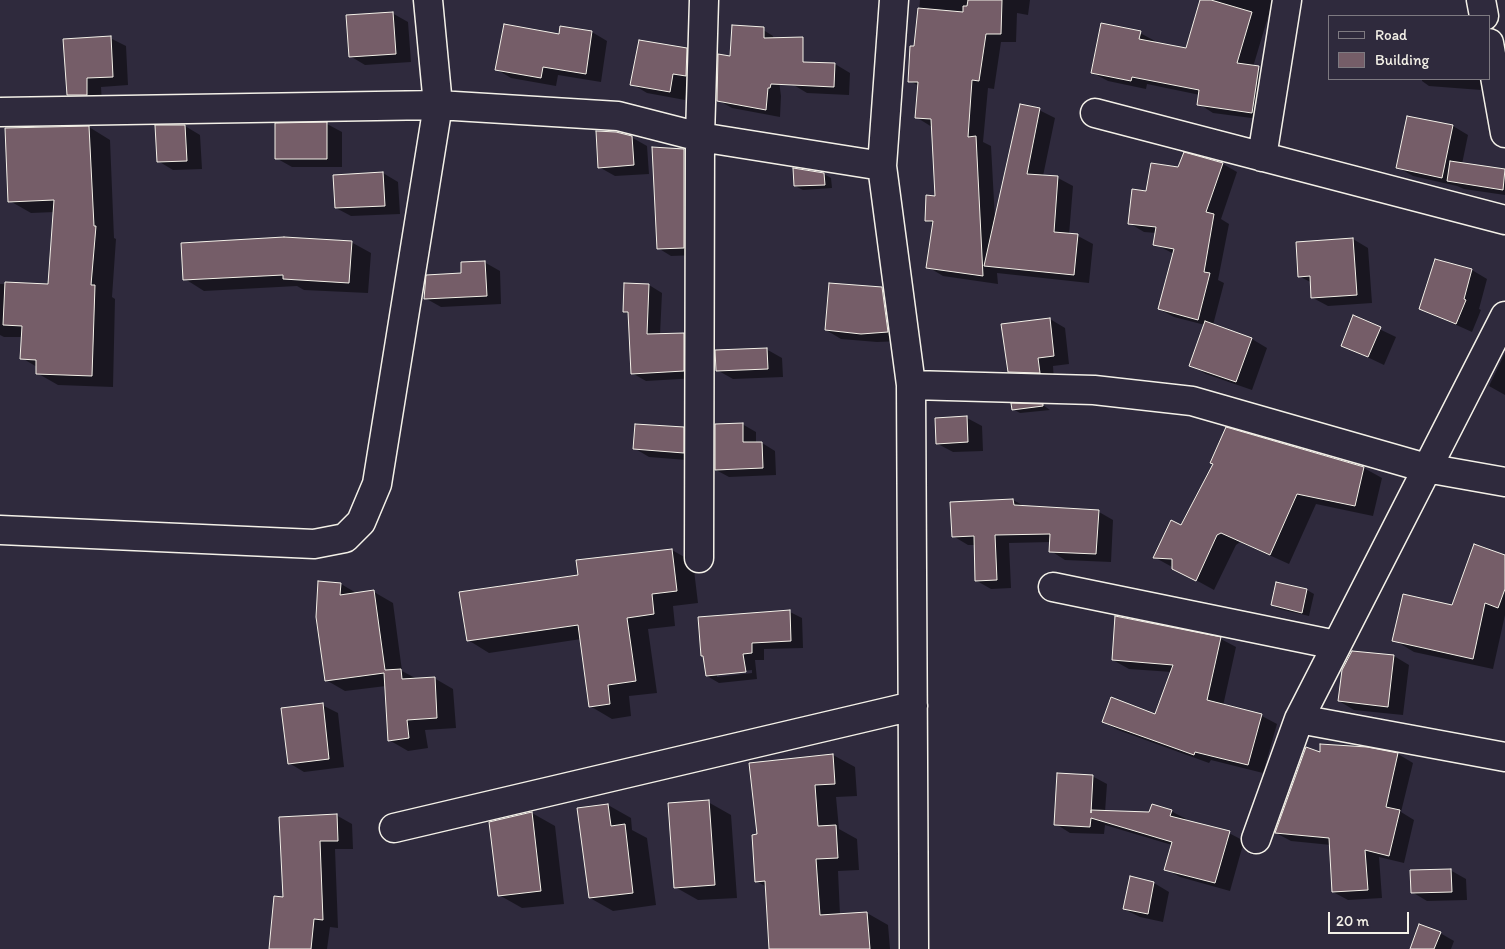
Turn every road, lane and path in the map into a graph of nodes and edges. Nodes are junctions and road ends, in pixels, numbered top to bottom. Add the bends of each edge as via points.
1 (428, 0) edge
2 (704, 0) edge
3 (894, 0) edge
4 (1287, 0) edge
5 (1481, 0) edge
6 (1484, 15) edge
7 (1490, 49) edge
8 (438, 105) junction
9 (0, 112) edge
10 (1095, 113) dead end
11 (1505, 133) edge
12 (700, 137) junction
13 (1262, 157) junction
14 (882, 166) junction
15 (1505, 220) edge
16 (1505, 316) edge
17 (911, 385) junction
18 (1426, 468) junction
19 (1505, 482) edge
20 (0, 530) edge
21 (699, 558) dead end
22 (1053, 587) dead end
23 (1336, 645) junction
24 (913, 706) junction
25 (1299, 719) junction
26 (1505, 757) edge
27 (394, 828) dead end
28 (1256, 839) dead end
29 (914, 949) edge

1 - 8 street
2 - 12 street
3 - 14 street
4 - 13 street
5 - 6 street
7 - 11 street
8 - 9 street
8 - 12 street via 618,116
8 - 20 street via 377,484 361,522 346,538 314,544
10 - 13 street
12 - 14 street
12 - 21 street
13 - 15 street
14 - 17 street
16 - 18 street
17 - 18 street via 1094,390 1192,401
17 - 24 street
18 - 19 street
18 - 23 street
22 - 23 street
23 - 25 street
24 - 27 street
24 - 29 street
25 - 26 street
25 - 28 street

